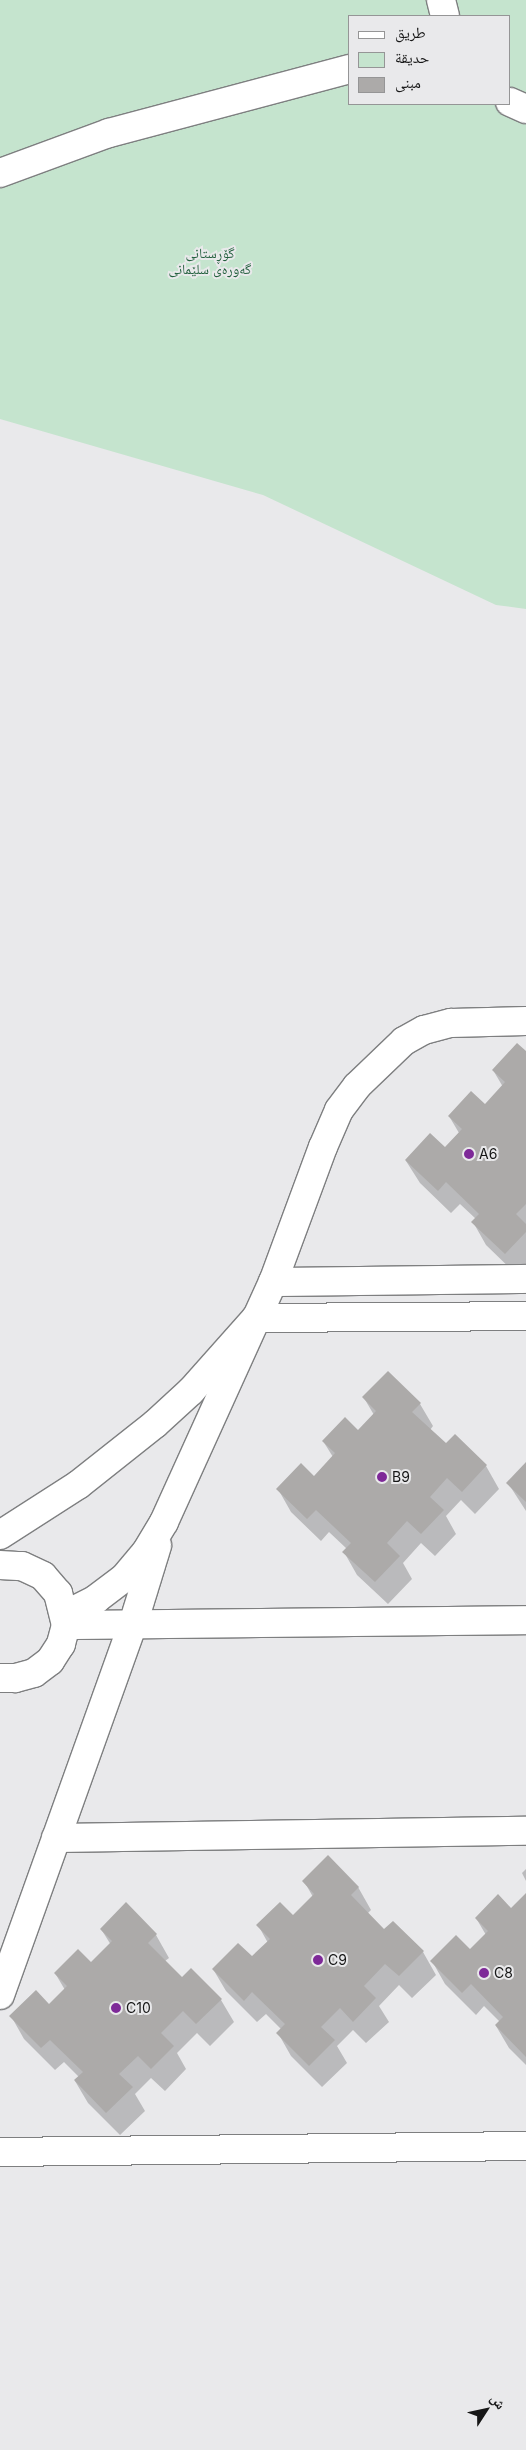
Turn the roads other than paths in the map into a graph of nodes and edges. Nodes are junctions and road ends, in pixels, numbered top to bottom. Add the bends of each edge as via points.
1 (440, 0) edge
2 (445, 15) edge
3 (348, 70) edge
4 (511, 102) edge
5 (526, 109) edge
6 (0, 173) edge
7 (526, 1021) edge
8 (526, 1278) edge
9 (273, 1282) junction
10 (526, 1316) edge
11 (256, 1318) junction
12 (164, 1522) junction
13 (0, 1534) edge
14 (0, 1565) edge
15 (65, 1620) junction
16 (526, 1620) edge
17 (133, 1624) junction
18 (0, 1678) edge
19 (526, 1831) edge
20 (56, 1838) junction
21 (0, 1995) edge
22 (526, 2146) edge
23 (0, 2152) edge

1 - 2 street
3 - 6 street via 109,133
4 - 5 street
7 - 9 street via 451,1023 424,1030 404,1041 368,1075 340,1110 322,1147
8 - 9 street
9 - 11 street
10 - 11 street
11 - 12 street
11 - 13 street via 198,1384 155,1424 78,1485
12 - 15 street via 146,1552 124,1578
12 - 17 street
14 - 15 street via 22,1566 43,1576 58,1593
15 - 17 street
15 - 18 street via 61,1644 50,1661 34,1673
16 - 17 street
17 - 20 street
19 - 20 street
20 - 21 street
22 - 23 street

